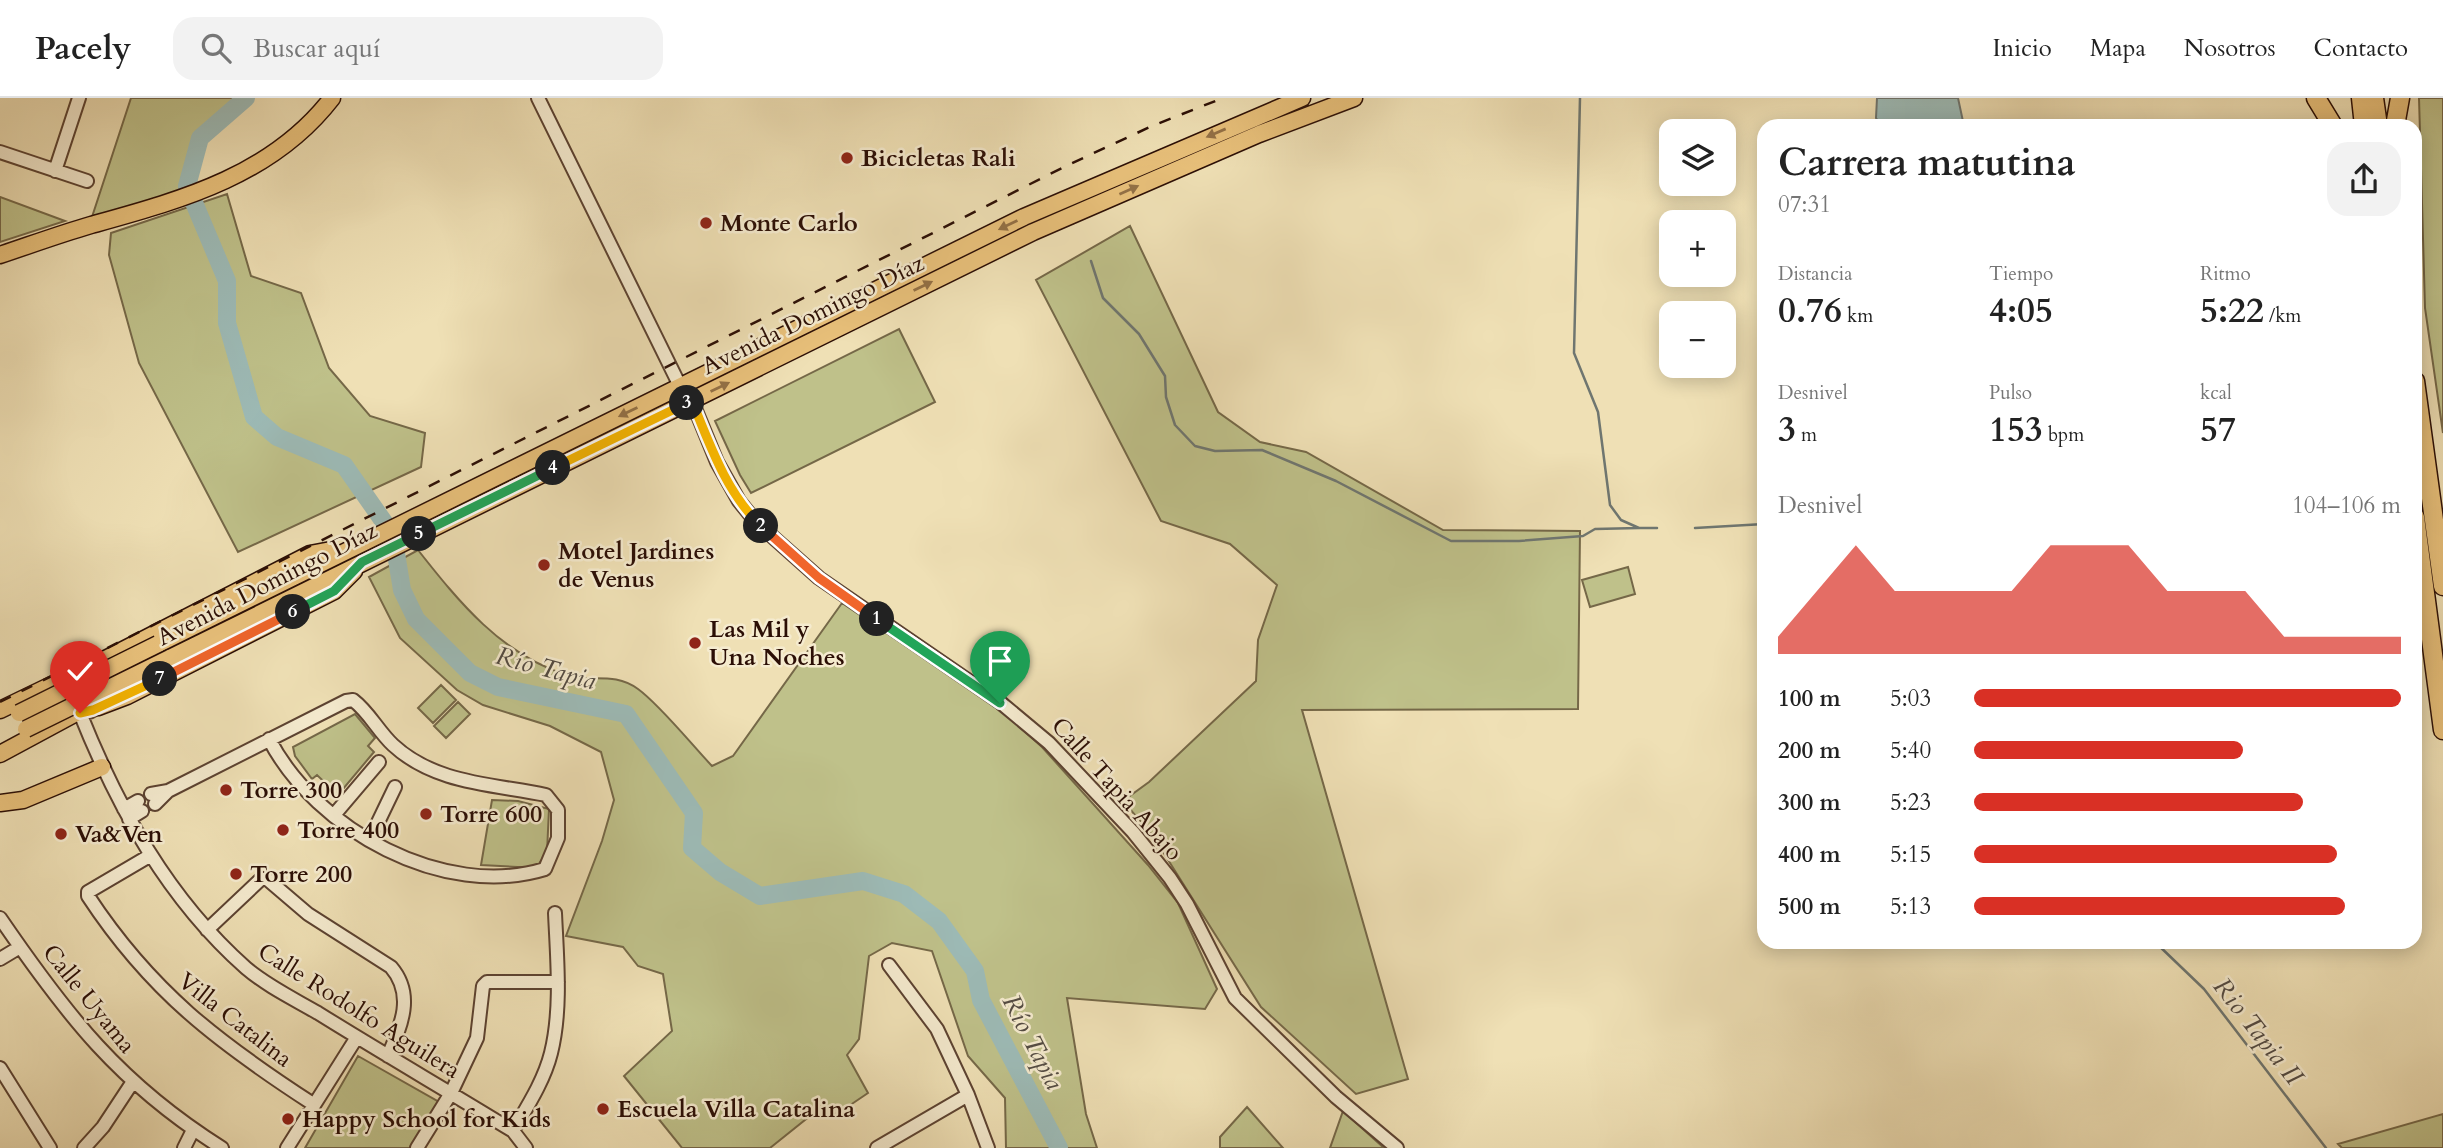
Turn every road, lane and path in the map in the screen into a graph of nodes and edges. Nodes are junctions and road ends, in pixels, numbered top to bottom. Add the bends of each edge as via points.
1 (79, 98) edge
2 (332, 98) edge
3 (538, 98) edge
4 (1302, 98) edge
5 (1354, 98) edge
6 (2316, 98) edge
7 (2361, 98) edge
8 (2374, 98) edge
9 (2400, 98) edge
10 (2329, 119) edge
11 (2363, 119) edge
12 (2377, 119) edge
13 (2396, 119) edge
14 (0, 152) edge
15 (55, 171) junction
16 (87, 181) dead end
17 (0, 255) edge
18 (680, 386) junction
19 (692, 401) junction
20 (2422, 432) edge
21 (357, 544) junction
22 (365, 561) junction
23 (2422, 570) edge
24 (2443, 586) edge
25 (86, 668) junction
26 (62, 680) junction
27 (98, 707) junction
28 (0, 710) edge
29 (79, 713) junction
30 (0, 722) edge
31 (2443, 730) edge
32 (269, 738) junction
33 (0, 743) edge
34 (0, 754) edge
35 (379, 762) dead end
36 (102, 767) junction
37 (395, 787) dead end
38 (153, 799) dead end
39 (0, 803) edge
40 (140, 806) dead end
41 (126, 814) junction
42 (334, 815) junction
43 (370, 839) junction
44 (151, 855) junction
45 (555, 913) dead end
46 (0, 918) edge
47 (207, 930) junction
48 (20, 947) junction
49 (0, 959) edge
50 (889, 965) dead end
51 (558, 982) junction
52 (357, 1037) junction
53 (388, 1055) junction
54 (0, 1068) edge
55 (132, 1083) junction
56 (451, 1093) junction
57 (968, 1095) junction
58 (313, 1104) junction
59 (193, 1130) junction
60 (513, 1131) junction
61 (50, 1148) edge
62 (84, 1148) edge
63 (184, 1148) edge
64 (222, 1148) edge
65 (287, 1148) edge
66 (417, 1148) edge
67 (526, 1148) edge
68 (877, 1148) edge
69 (988, 1148) edge
70 (1397, 1148) edge

1 - 15 street
2 - 17 main road via 279,150 214,187
3 - 18 street
4 -> 18 main road, Avenida Domingo Díaz via 1024,217
19 -> 5 main road, Avenida Domingo Díaz via 1032,232
6 - 10 highway
7 - 11 highway
8 - 12 highway
9 - 13 highway
14 - 15 street
15 - 16 street
18 -> 21 main road, Avenida Domingo Díaz
19 - 22 main road, Avenida Domingo Díaz
19 - 70 street, Calle Tapia Abajo via 717,462 756,522 819,578 1009,708 1049,743 1170,878 1235,998 1336,1097
20 - 24 highway
21 - 25 main road via 310,554
21 - 30 main road, Avenida Domingo Díaz, bridge
22 - 27 main road via 334,591
22 - 33 main road, Avenida Domingo Díaz, bridge
23 - 31 highway
25 - 26 street
25 - 27 street via 104,684
26 - 28 main road
26 - 29 street via 64,704
27 - 29 street
29 - 34 main road
29 - 36 street, Calle Rodolfo Aguilera
32 - 38 street
32 - 42 street via 290,772
32 - 43 street via 353,700 393,744 437,773 468,783 546,795 558,810 558,838 545,869 518,877 480,877 424,864
35 - 42 street
36 - 39 main road via 23,800
36 - 41 street, Calle Rodolfo Aguilera
37 - 43 street
40 - 41 street
41 - 44 street, Calle Rodolfo Aguilera
42 - 43 street
44 - 47 street, Calle Rodolfo Aguilera
44 - 58 street, Villa Catalina via 88,894 131,956 186,1013 226,1046
45 - 51 street
46 - 48 street, Calle Uyama
47 - 52 street, Calle Rodolfo Aguilera via 248,970
47 - 53 street via 261,879 267,879 308,914 398,976 404,1012
48 - 49 street
48 - 55 street, Calle Uyama via 75,1023
50 - 57 street via 937,1029
51 - 56 street via 487,982 482,986 477,1038
51 - 60 street via 551,1053
52 - 53 street, Calle Rodolfo Aguilera
52 - 58 street
53 - 56 street, Calle Rodolfo Aguilera
54 - 61 street
55 - 59 street, Calle Uyama
55 - 62 street
56 - 60 street, Calle Rodolfo Aguilera
56 - 66 street
57 - 68 street
57 - 69 street
58 - 65 street
59 - 63 street
59 - 64 street, Calle Uyama
60 - 67 street, Calle Rodolfo Aguilera

